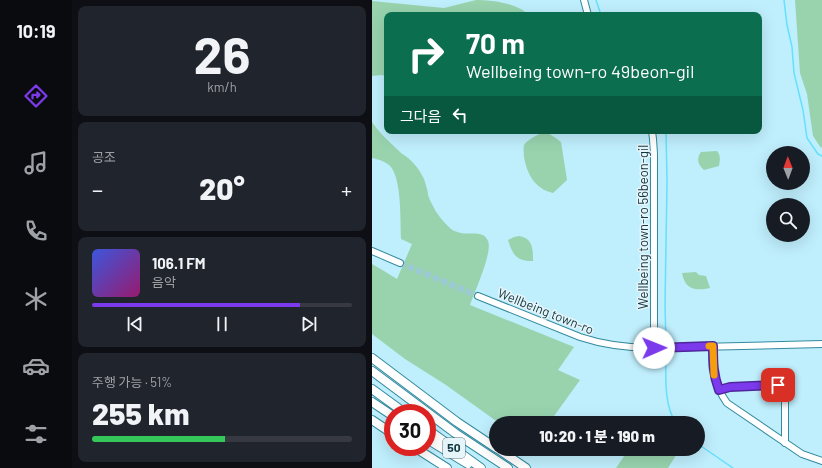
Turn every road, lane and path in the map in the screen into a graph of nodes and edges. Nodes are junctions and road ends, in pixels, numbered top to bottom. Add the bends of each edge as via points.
1 (584, 0) edge
2 (587, 12) edge
3 (652, 134) edge
4 (372, 251) edge
5 (400, 263) tunnel mouth
6 (478, 296) tunnel mouth
7 (822, 344) edge
8 (713, 346) junction
9 (654, 348) junction
10 (372, 358) edge
11 (372, 371) edge
12 (372, 389) edge
13 (719, 390) junction
14 (372, 402) edge
15 (393, 404) edge
16 (384, 410) edge
17 (372, 420) edge
18 (384, 428) edge
19 (436, 436) edge
20 (489, 443) edge
21 (785, 443) junction
22 (436, 445) edge
23 (428, 456) edge
24 (509, 456) edge
25 (822, 461) edge
26 (447, 468) edge
27 (473, 468) edge
28 (481, 468) edge
29 (508, 468) edge
30 (526, 468) edge

1 - 2 street
3 - 9 street, Wellbeing town-ro 56beon-gil
4 - 5 street
6 - 9 street, Wellbeing town-ro via 590,340 610,345
7 - 8 street, Wellbeing town-ro
8 - 9 street, Wellbeing town-ro
8 - 13 street via 715,381
10 - 20 highway
11 - 29 highway via 454,433
12 - 15 highway
13 - 21 street via 727,402
13 - 21 street via 730,387 778,385 786,393
14 - 16 highway
17 - 18 highway
19 - 28 highway, 50
21 - 25 street via 802,454
22 - 27 highway, 50
23 - 26 highway, 50
24 - 30 highway

